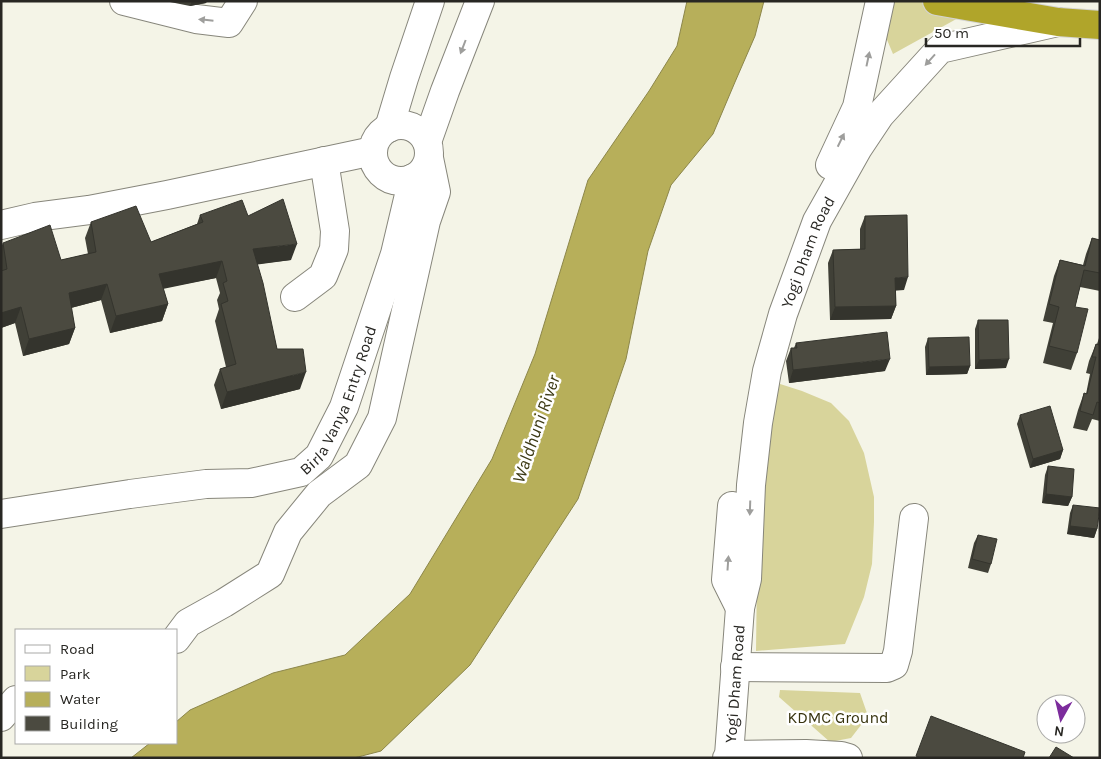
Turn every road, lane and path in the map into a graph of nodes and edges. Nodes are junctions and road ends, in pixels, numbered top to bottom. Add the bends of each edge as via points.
1 (124, 1) edge
2 (243, 1) edge
3 (430, 1) edge
4 (480, 1) edge
5 (880, 1) edge
6 (936, 1) edge
7 (1058, 22) junction
8 (1100, 24) edge
9 (404, 78) junction
10 (445, 92) junction
11 (389, 128) junction
12 (373, 151) junction
13 (423, 159) junction
14 (324, 161) junction
15 (1, 225) edge
16 (295, 297) dead end
17 (1, 514) edge
18 (914, 518) dead end
19 (740, 608) junction
20 (178, 637) edge
21 (735, 667) junction
22 (15, 701) edge
23 (1, 717) edge
24 (728, 756) edge
25 (848, 758) edge

2 -> 1 street via 229,23 196,19
3 - 9 street
4 -> 10 street, Birla Vanya Entry Road
19 -> 5 street, Yogi Dham Road via 726,580 742,412 762,320 790,245 858,107
6 - 7 highway
7 - 8 highway
7 -> 19 street, Yogi Dham Road via 940,49 880,115 817,221 783,314 767,371 751,485 747,579
9 - 10 street
9 - 11 street
10 - 13 street, Birla Vanya Entry Road
11 - 12 street via 376,141
11 - 13 street via 408,126 422,134
12 - 13 street via 379,169 395,180 404,180
12 - 14 street
13 - 17 street, Birla Vanya Entry Road via 344,407 319,456 300,472 251,483 206,484 149,491
13 - 20 street via 436,192 426,221 382,418 358,465 319,494 288,532 270,574 188,623
14 - 15 street via 148,199
14 - 16 street via 335,231 334,249 323,276
18 - 21 street via 894,665 887,668
19 - 21 street, Yogi Dham Road
21 - 24 street, Yogi Dham Road
22 - 23 street
24 - 25 street via 806,754

